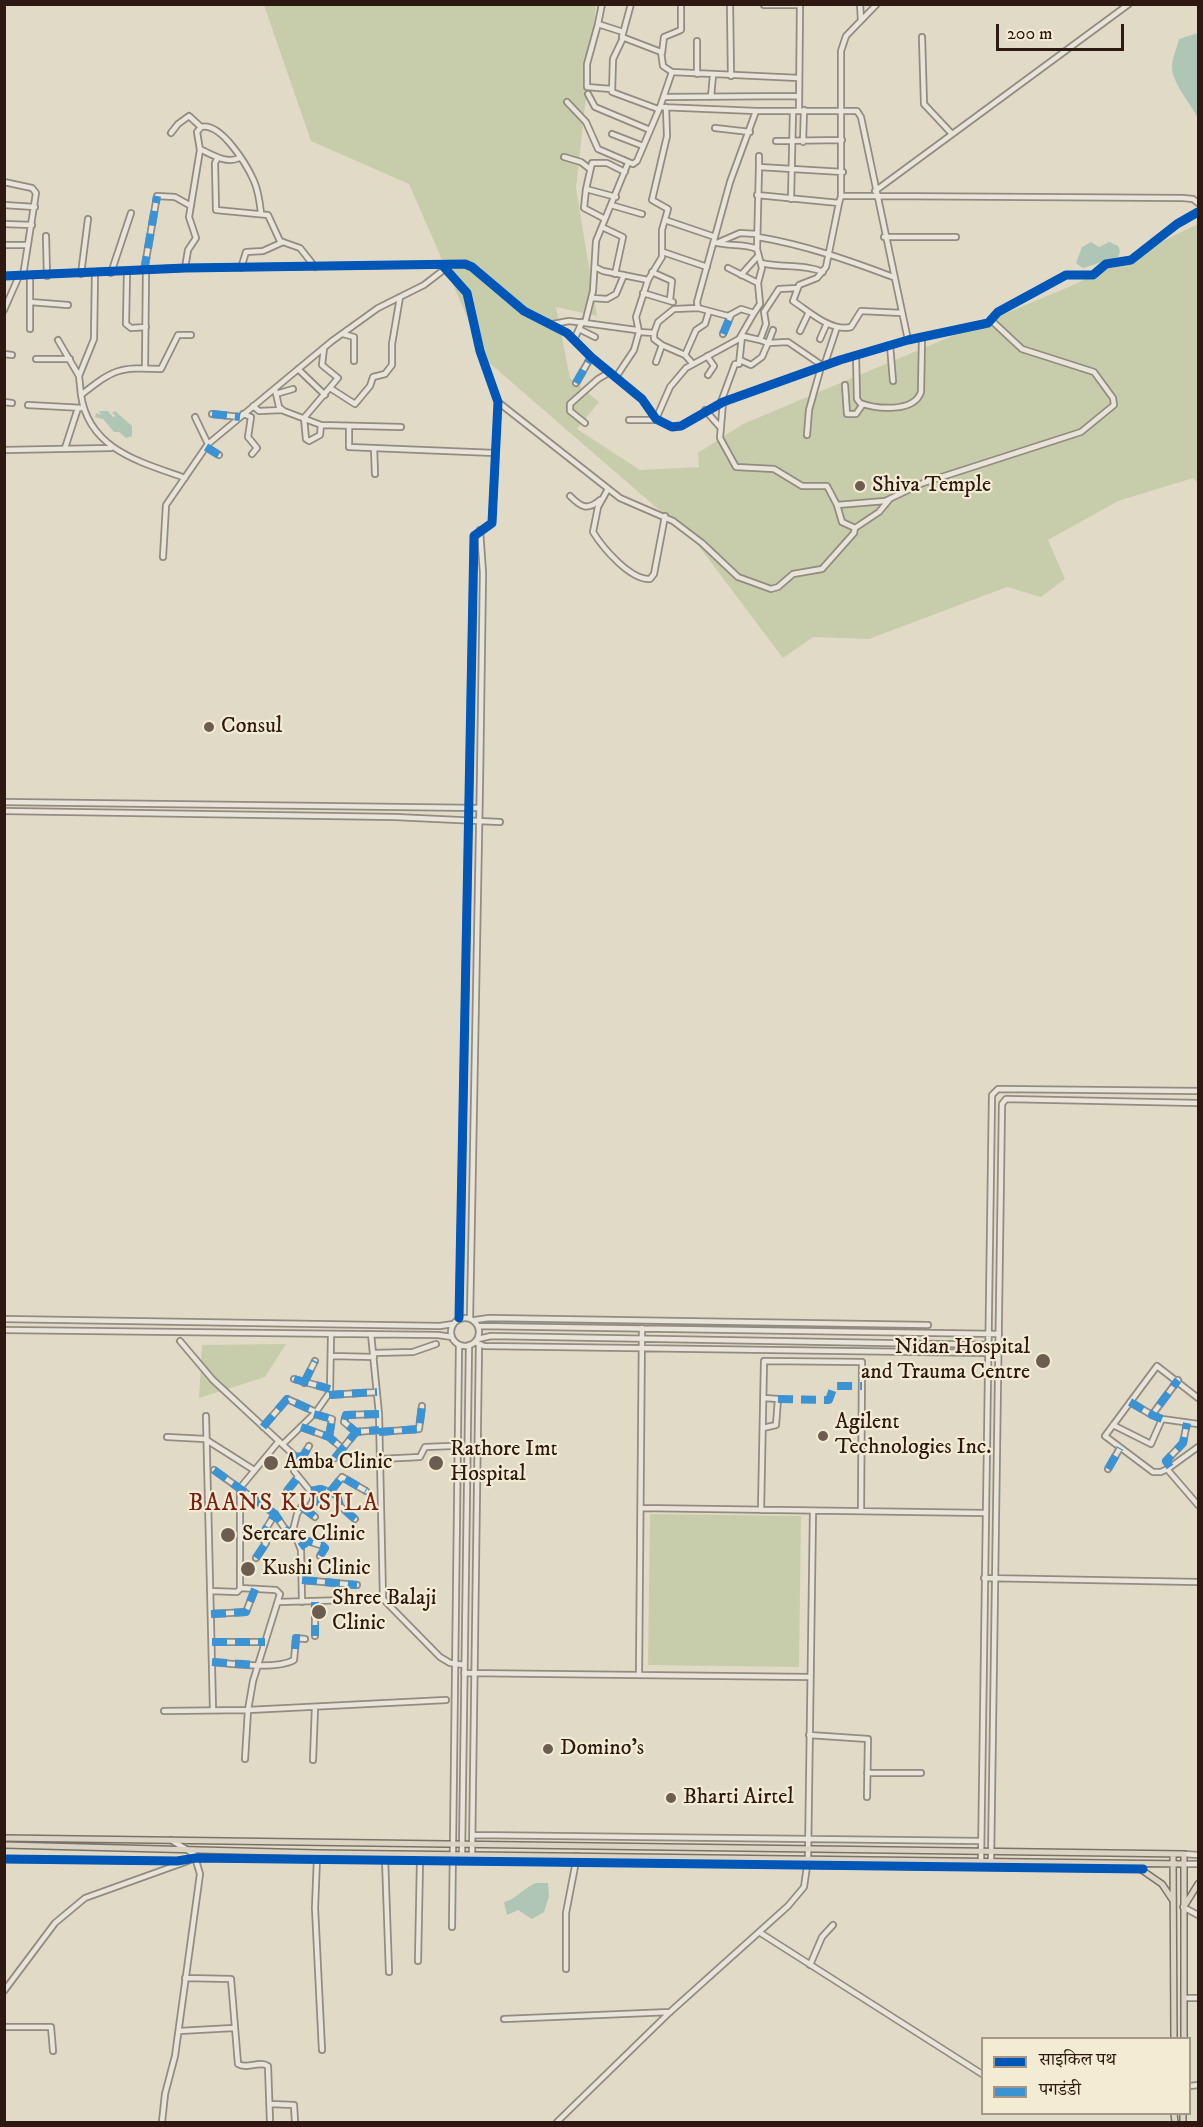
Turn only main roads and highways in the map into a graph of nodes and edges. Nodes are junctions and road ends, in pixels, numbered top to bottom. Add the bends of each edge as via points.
1 (4, 1838) edge
2 (154, 1840) junction
3 (4, 1845) edge
4 (154, 1847) junction
5 (1173, 1854) junction
6 (1132, 1863) junction
7 (1173, 1864) junction
8 (1184, 1864) junction
9 (1198, 1884) edge
10 (1173, 1904) junction
11 (1183, 1907) junction
12 (1174, 2037) edge
13 (1184, 2037) edge

1 - 2 main road
2 - 4 main road
2 - 5 main road
3 - 4 main road
4 - 6 main road via 317,1853
5 - 7 main road
5 - 8 main road via 1184,1854
6 - 7 main road
6 - 10 main road via 1162,1884
7 - 8 main road
7 - 10 main road
8 - 11 main road
9 - 11 main road
10 - 12 main road
11 - 13 main road

